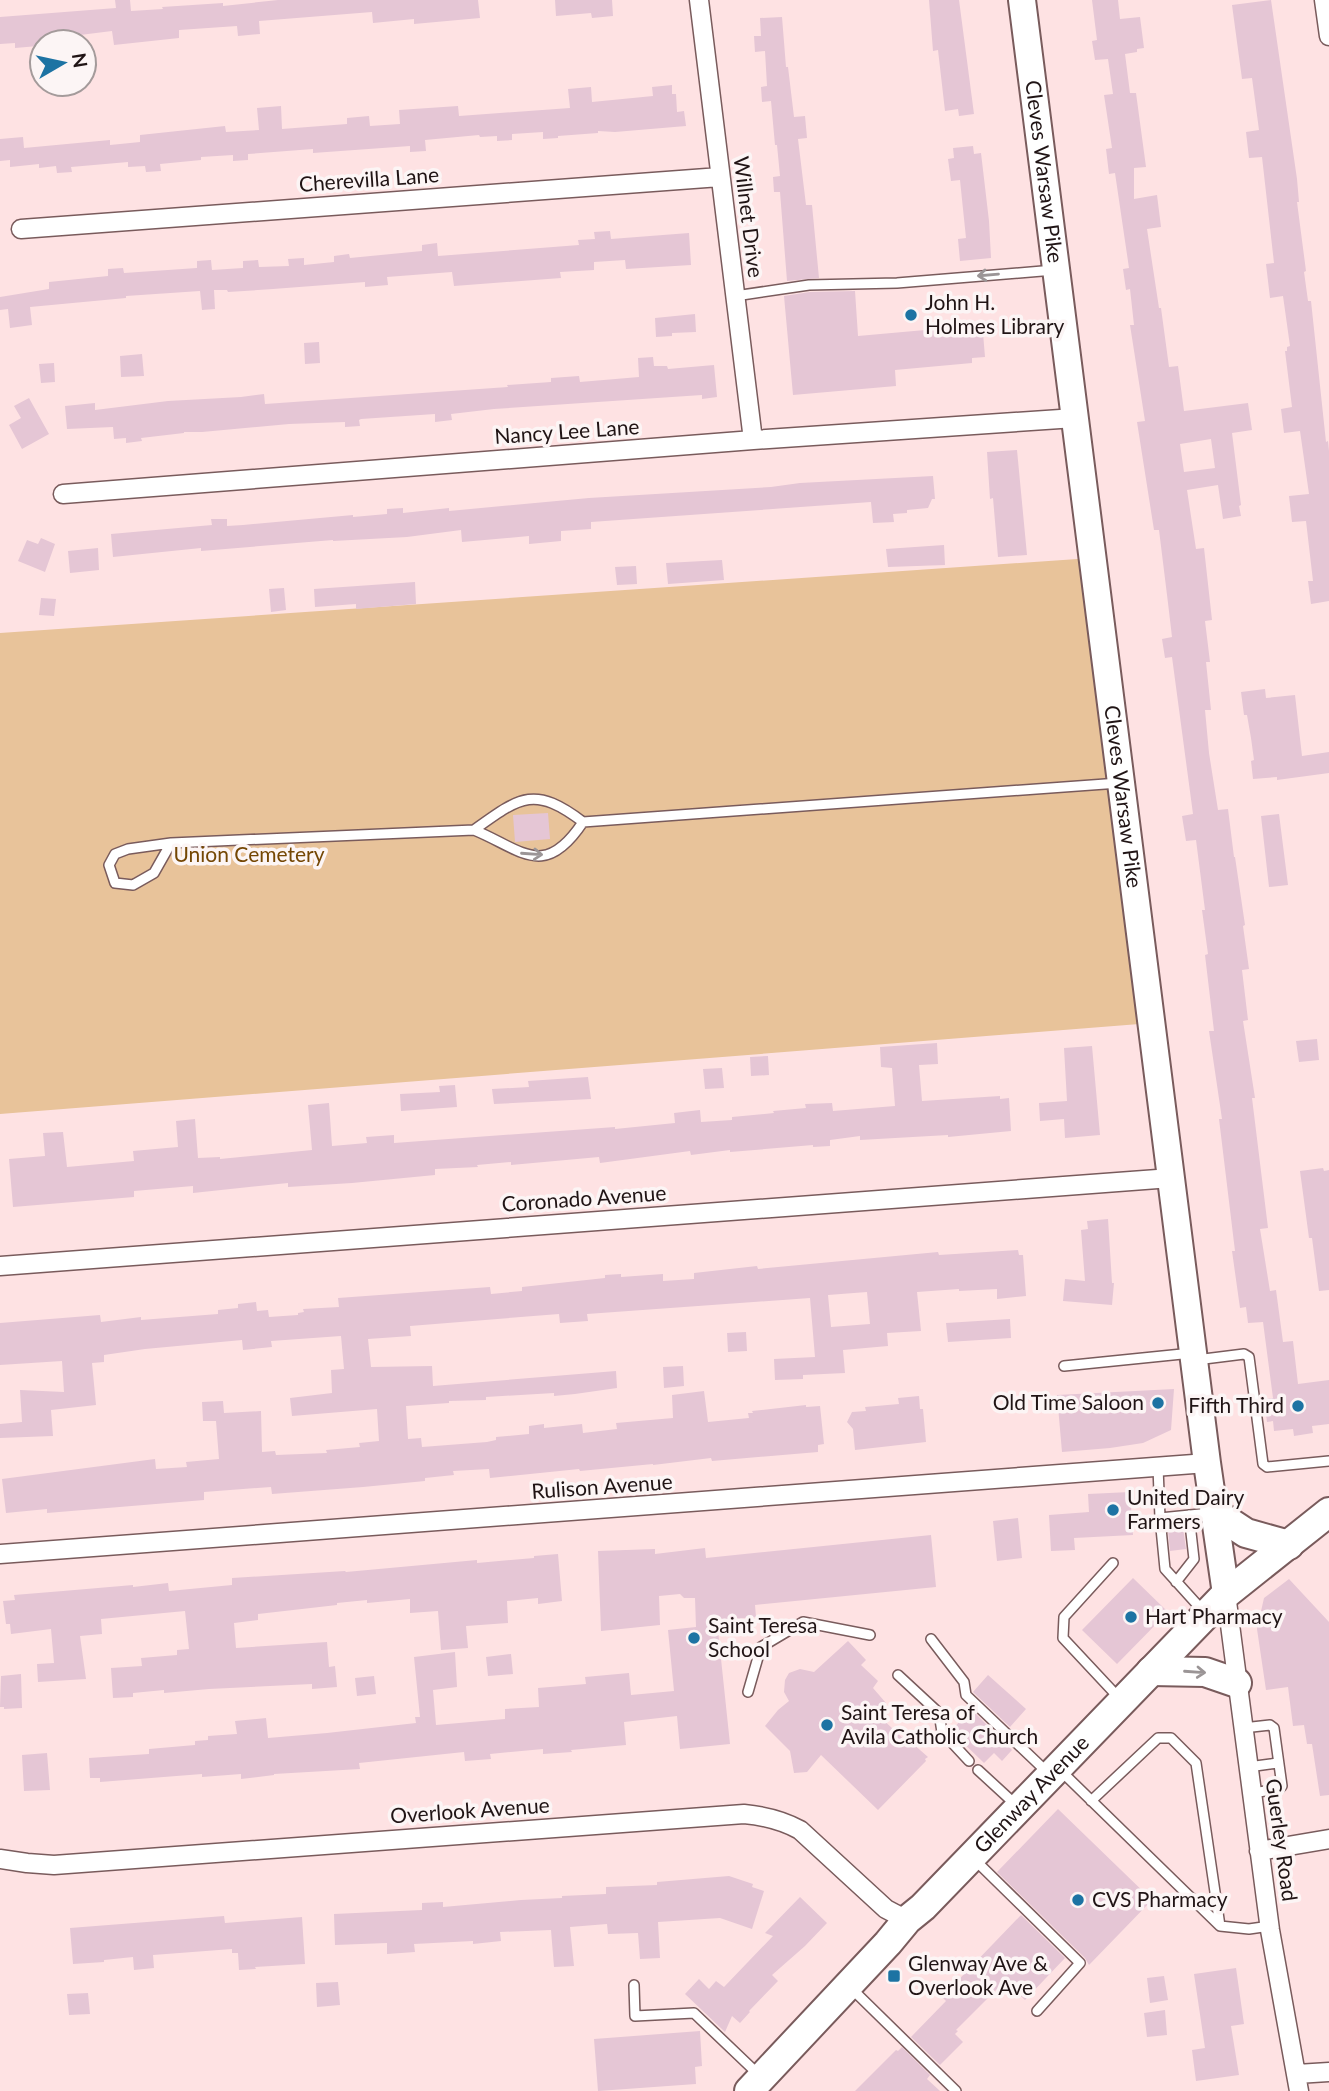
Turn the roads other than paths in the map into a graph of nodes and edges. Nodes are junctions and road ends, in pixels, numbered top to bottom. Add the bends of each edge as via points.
1 (699, 0) edge
2 (1022, 0) edge
3 (1324, 0) edge
4 (1329, 36) edge
5 (720, 177) junction
6 (21, 229) dead end
7 (1056, 270) junction
8 (735, 296) junction
9 (1075, 418) junction
10 (753, 440) junction
11 (63, 494) dead end
12 (1121, 783) junction
13 (583, 822) junction
14 (474, 830) junction
15 (171, 843) junction
16 (1171, 1178) junction
17 (0, 1266) edge
18 (1194, 1357) junction
19 (1064, 1366) dead end
20 (1329, 1461) edge
21 (1207, 1463) junction
22 (1158, 1467) junction
23 (1329, 1513) edge
24 (1202, 1514) junction
25 (1160, 1518) junction
26 (1289, 1545) junction
27 (0, 1554) edge
28 (1113, 1563) dead end
29 (1176, 1583) junction
30 (1226, 1594) junction
31 (1206, 1614) junction
32 (870, 1635) dead end
33 (931, 1639) dead end
34 (1151, 1671) junction
35 (898, 1675) dead end
36 (1237, 1683) junction
37 (748, 1692) dead end
38 (1121, 1701) junction
39 (1243, 1728) junction
40 (969, 1760) dead end
41 (1278, 1762) junction
42 (1248, 1767) junction
43 (978, 1770) dead end
44 (1053, 1771) junction
45 (1252, 1793) junction
46 (1091, 1801) junction
47 (1018, 1807) junction
48 (1329, 1839) edge
49 (1259, 1851) junction
50 (971, 1857) junction
51 (0, 1859) edge
52 (907, 1920) junction
53 (1220, 1926) junction
54 (1270, 1926) junction
55 (634, 1985) dead end
56 (848, 1985) junction
57 (1037, 2011) dead end
58 (1329, 2072) edge
59 (1298, 2083) edge
60 (755, 2084) edge
61 (956, 2091) edge

1 - 5 street, Willnet Drive
2 - 7 street, Cleves Warsaw Pike
3 - 4 street
5 - 6 street, Cherevilla Lane
5 - 8 street, Willnet Drive
7 -> 8 lane via 809,285
7 - 9 street, Cleves Warsaw Pike
8 - 10 street, Willnet Drive
9 - 10 street, Nancy Lee Lane
9 - 12 street, Cleves Warsaw Pike
10 - 11 street, Nancy Lee Lane
12 - 13 lane
12 - 16 street, Cleves Warsaw Pike
13 - 14 lane via 564,808 537,798 509,807
14 -> 13 lane via 534,856 557,850
14 - 15 lane
15 - 15 lane via 116,854 109,865 115,883 133,885 154,873
16 - 17 street, Coronado Avenue
16 - 18 street, Cleves Warsaw Pike
18 - 19 lane
18 - 20 lane via 1249,1357 1263,1464
18 - 21 street, Cleves Warsaw Pike
21 - 22 street, Rulison Avenue
21 - 24 street, Cleves Warsaw Pike
22 - 25 lane
22 - 27 street, Rulison Avenue
23 - 26 main road, Glenway Avenue
24 - 25 lane
24 - 26 main road
24 - 29 lane via 1194,1559
24 - 30 street, Cleves Warsaw Pike
25 - 29 lane via 1165,1569
26 - 30 main road, Glenway Avenue
28 - 38 lane via 1064,1617 1063,1638
29 - 31 lane
30 - 31 main road, Glenway Avenue
30 - 36 street, Guerley Road
31 - 34 main road, Glenway Avenue
32 - 37 lane via 803,1622 761,1647
33 - 44 lane via 964,1682 966,1695
34 -> 36 main road via 1205,1672
34 - 38 main road, Glenway Avenue
35 - 40 lane via 940,1713 942,1732
36 - 39 street, Guerley Road
38 - 44 main road, Glenway Avenue
39 - 41 lane via 1270,1725
39 - 42 street, Guerley Road
41 - 42 lane
41 - 45 lane via 1282,1786
42 - 45 street, Guerley Road
43 - 47 lane
44 - 46 lane
44 - 47 main road, Glenway Avenue
45 - 49 street, Guerley Road
46 - 53 lane
46 - 53 lane via 1158,1738 1171,1738 1196,1763
47 - 50 main road, Glenway Avenue
48 - 49 street
49 - 54 street, Guerley Road
50 - 52 main road, Glenway Avenue
50 - 57 lane via 1080,1963
51 - 52 street, Overlook Avenue via 54,1865 744,1814 766,1816 800,1830 887,1909
52 - 56 main road, Glenway Avenue
53 - 54 lane
54 - 59 street, Guerley Road
55 - 60 lane via 635,2016 694,2013
56 - 60 main road, Glenway Avenue
56 - 61 lane
58 - 59 street

